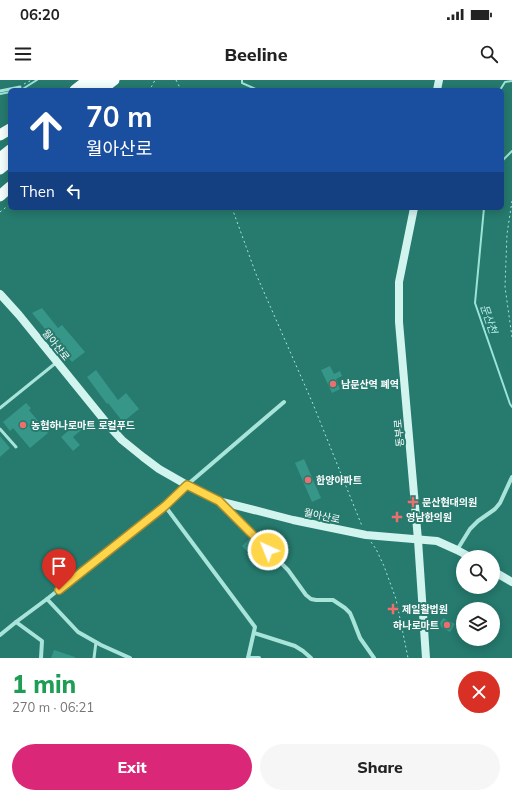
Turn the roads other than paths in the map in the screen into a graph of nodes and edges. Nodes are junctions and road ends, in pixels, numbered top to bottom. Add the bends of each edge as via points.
1 (88, 80) edge
2 (100, 80) edge
3 (114, 80) edge
4 (124, 80) edge
5 (20, 86) road end
6 (12, 88) edge
7 (78, 88) edge
8 (90, 88) edge
9 (104, 88) edge
10 (114, 88) edge
11 (8, 152) edge
12 (0, 158) edge
13 (8, 163) edge
14 (0, 169) edge
15 (8, 189) edge
16 (0, 196) edge
17 (414, 210) edge
18 (0, 294) edge
19 (57, 362) junction
20 (284, 402) dead end
21 (0, 408) edge
22 (0, 429) edge
23 (16, 447) dead end
24 (512, 477) edge
25 (187, 485) junction
26 (219, 501) junction
27 (165, 506) junction
28 (418, 540) junction
29 (457, 550) joint
30 (500, 575) edge
31 (512, 582) edge
32 (47, 600) junction
33 (16, 622) junction
34 (254, 633) junction
35 (0, 635) edge
36 (96, 642) junction
37 (41, 658) edge
38 (94, 658) edge
39 (130, 658) edge
40 (248, 658) edge
41 (259, 658) edge
42 (311, 658) edge
43 (374, 658) edge
44 (426, 658) edge

1 - 7 highway
2 - 8 highway
3 - 9 highway
4 - 10 highway
5 - 6 lane
11 - 12 highway
13 - 14 highway
15 - 16 highway
17 - 28 main road, 동부로 via 399,282 399,322
18 - 19 main road, 월아산로
19 - 21 lane
19 - 25 main road, 월아산로 via 122,440 159,469
20 - 25 street
22 - 23 lane
24 - 29 street via 500,503 470,529
25 - 26 main road, 월아산로
25 - 27 street
26 - 28 main road, 월아산로 via 366,536
26 - 43 street via 288,570 306,595 316,600 333,600 350,613 360,638
27 - 32 street
27 - 34 street via 255,627
28 - 29 main road, 월아산로 via 437,542
28 - 44 main road, 동부로
30 - 31 main road
32 - 33 street
32 - 36 street via 78,632
33 - 35 street
33 - 37 street via 42,641
34 - 40 street
34 - 42 street via 295,646
36 - 38 lane
36 - 39 street
40 - 41 street

